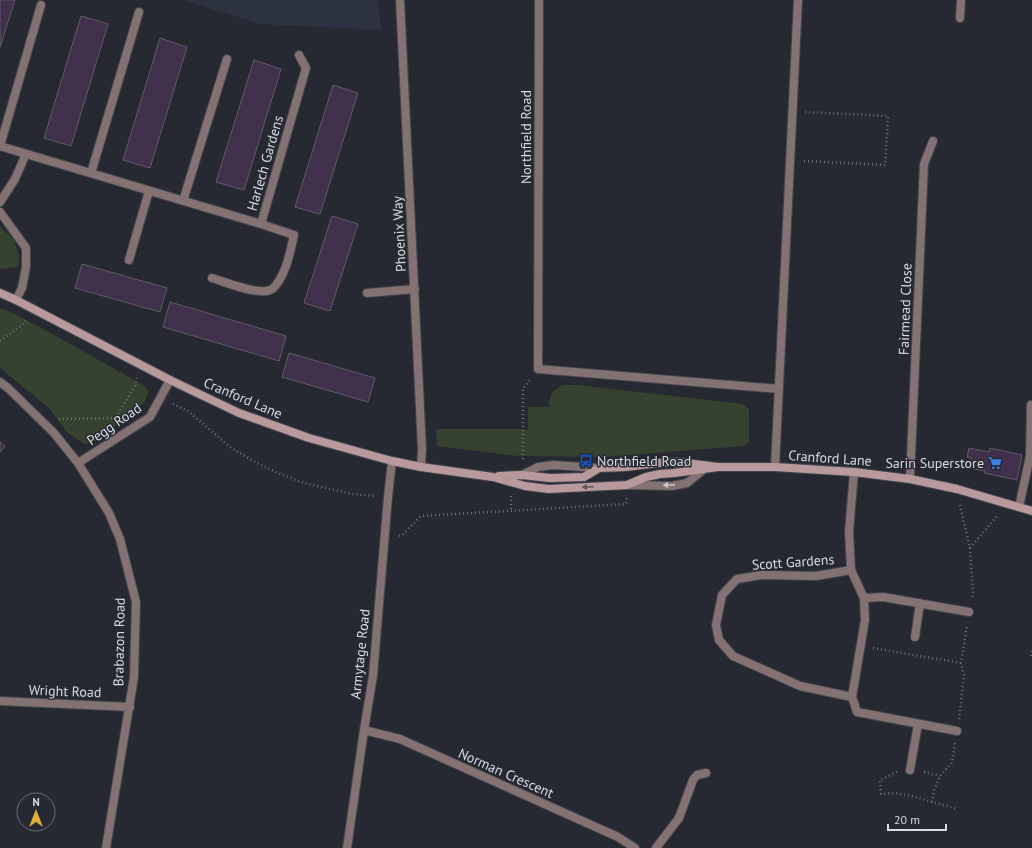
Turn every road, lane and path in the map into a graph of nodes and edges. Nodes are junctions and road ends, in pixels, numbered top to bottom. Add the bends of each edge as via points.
1 (400, 0) edge
2 (539, 0) edge
3 (798, 0) edge
4 (961, 0) edge
5 (41, 5) dead end
6 (139, 12) dead end
7 (960, 18) dead end
8 (299, 55) dead end
9 (228, 58) dead end
10 (792, 111) junction
11 (933, 141) dead end
12 (0, 146) edge
13 (26, 154) junction
14 (790, 160) junction
15 (91, 173) junction
16 (149, 191) junction
17 (183, 201) junction
18 (0, 202) edge
19 (0, 212) edge
20 (260, 224) junction
21 (129, 260) dead end
22 (212, 278) dead end
23 (415, 290) junction
24 (0, 293) edge
25 (367, 293) dead end
26 (16, 300) junction
27 (36, 310) junction
28 (0, 341) edge
29 (141, 364) junction
30 (538, 369) junction
31 (170, 380) junction
32 (0, 382) edge
33 (779, 389) junction
34 (161, 398) junction
35 (1031, 405) dead end
36 (116, 417) junction
37 (47, 427) junction
38 (134, 427) junction
39 (392, 461) junction
40 (78, 463) junction
41 (421, 466) junction
42 (718, 467) junction
43 (775, 467) junction
44 (599, 468) junction
45 (703, 470) junction
46 (854, 472) junction
47 (522, 475) junction
48 (493, 477) junction
49 (910, 479) junction
50 (627, 485) junction
51 (957, 489) junction
52 (388, 497) junction
53 (1008, 504) junction
54 (1019, 507) junction
55 (1032, 511) edge
56 (384, 542) junction
57 (970, 548) junction
58 (851, 570) junction
59 (864, 598) junction
60 (920, 603) junction
61 (969, 612) junction
62 (915, 638) dead end
63 (861, 646) junction
64 (1032, 651) edge
65 (1031, 656) dead end
66 (961, 663) junction
67 (852, 698) junction
68 (0, 701) edge
69 (130, 707) junction
70 (918, 724) junction
71 (364, 730) junction
72 (957, 731) junction
73 (910, 770) dead end
74 (706, 773) dead end
75 (880, 780) dead end
76 (932, 802) junction
77 (957, 809) dead end
78 (106, 848) edge
79 (347, 848) edge
80 (635, 848) edge
81 (656, 848) edge

1 - 23 street, Phoenix Way
2 - 30 street, Northfield Road
3 - 10 street
4 - 7 street
5 - 12 street, Harlech Gardens
6 - 15 street
8 - 20 street, Harlech Gardens via 306,68
9 - 17 street
10 - 14 street
10 - 14 path via 888,116 885,165
11 - 49 street, Fairmead Close via 924,164
12 - 13 street, Harlech Gardens
13 - 15 street, Harlech Gardens
13 - 18 street
14 - 33 street
15 - 16 street, Harlech Gardens
16 - 17 street, Harlech Gardens
16 - 21 street
17 - 20 street, Harlech Gardens
19 - 26 street via 26,248 22,288
20 - 22 street via 294,235 282,278 272,290 251,290
23 - 25 street
23 - 41 street, Phoenix Way
24 - 26 street, Cranford Lane
26 - 27 street, Cranford Lane
27 - 28 path via 22,325
27 - 29 street, Cranford Lane
29 - 31 street, Cranford Lane
29 - 36 path via 134,386
30 - 33 street
30 - 47 path via 523,389
31 - 34 street, Pegg Road
31 - 39 street, Cranford Lane via 261,422 311,439
32 - 37 street, Brabazon Road
33 - 43 street
34 - 38 street, Pegg Road via 150,417
34 - 52 path via 188,411 230,447 280,474 301,482 353,494
35 - 54 street via 1030,456
36 - 37 path via 56,419
36 - 38 path via 128,418
37 - 40 street, Brabazon Road
38 - 40 street, Pegg Road
39 - 41 street, Cranford Lane
39 - 52 street, Armytage Road
40 - 69 street, Brabazon Road via 109,513 120,539 136,602 134,677
41 - 48 street, Cranford Lane
42 - 43 street, Cranford Lane
42 - 44 street, Cranford Lane via 678,462
42 - 45 street, Cranford Lane
43 - 46 street, Cranford Lane
44 - 47 street, Cranford Lane via 553,465 538,467
44 - 47 street, Cranford Lane via 584,477 550,478
45 - 50 street, Cranford Lane via 653,475
45 -> 50 street, Cranford Lane via 687,483 672,486
46 - 49 street, Cranford Lane
46 - 58 street, Scott Gardens via 849,532
47 - 48 street, Cranford Lane
50 -> 48 street, Cranford Lane via 549,489 525,486
49 - 51 street, Cranford Lane
50 - 56 path via 626,504 421,516 403,534
51 - 53 street, Cranford Lane
51 - 57 path
52 - 56 street, Armytage Road
53 - 54 street, Cranford Lane
53 - 57 path
54 - 55 street, Cranford Lane
56 - 71 street, Armytage Road via 373,676
57 - 61 path via 972,593
58 - 59 street, Scott Gardens
58 - 67 street, Scott Gardens via 816,576 762,575 737,579 722,595 716,625 719,640 733,656 800,686
59 - 60 street via 883,597
59 - 63 street, Scott Gardens via 865,620
60 - 61 street
60 - 62 street
61 - 66 path
63 - 66 path
63 - 67 street, Scott Gardens
64 - 65 path
66 - 72 path via 964,675
67 - 70 street via 857,712
68 - 69 street, Wright Road
69 - 78 street, Brabazon Road
70 - 72 street
70 - 73 street
71 - 79 street, Armytage Road
71 - 80 street, Norman Crescent via 400,739 618,837
72 - 76 path via 952,763 940,776
74 - 81 street via 697,775 693,780 679,818
75 - 76 path via 881,794 895,793
76 - 77 path

